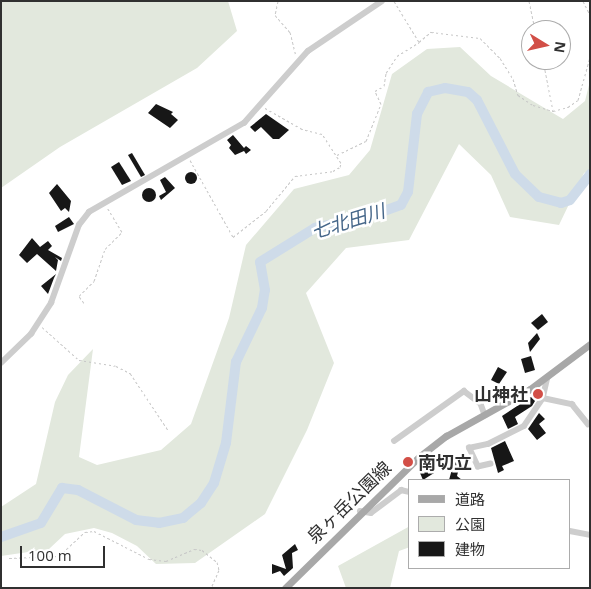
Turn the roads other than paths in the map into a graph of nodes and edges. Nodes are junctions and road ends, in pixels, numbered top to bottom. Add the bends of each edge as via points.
1 (382, 1) edge
2 (590, 344) edge
3 (1, 363) edge
4 (548, 377) junction
5 (543, 398) junction
6 (485, 415) junction
7 (588, 424) dead end
8 (394, 441) dead end
9 (491, 464) dead end
10 (408, 492) edge
11 (360, 511) junction
12 (571, 531) edge
13 (590, 536) edge
14 (285, 588) edge

1 - 3 street via 298,62 262,107 244,123 105,202 79,225 57,294 38,324
2 - 4 main road, 泉ヶ岳公園線
4 - 5 street
4 - 6 main road, 泉ヶ岳公園線
5 - 7 street via 572,404
5 - 9 street via 524,426 488,444 469,448 478,467
6 - 8 street via 481,404 464,390
6 - 11 main road, 泉ヶ岳公園線 via 420,456
10 - 11 street via 401,490 371,513
11 - 14 main road, 泉ヶ岳公園線
12 - 13 street

